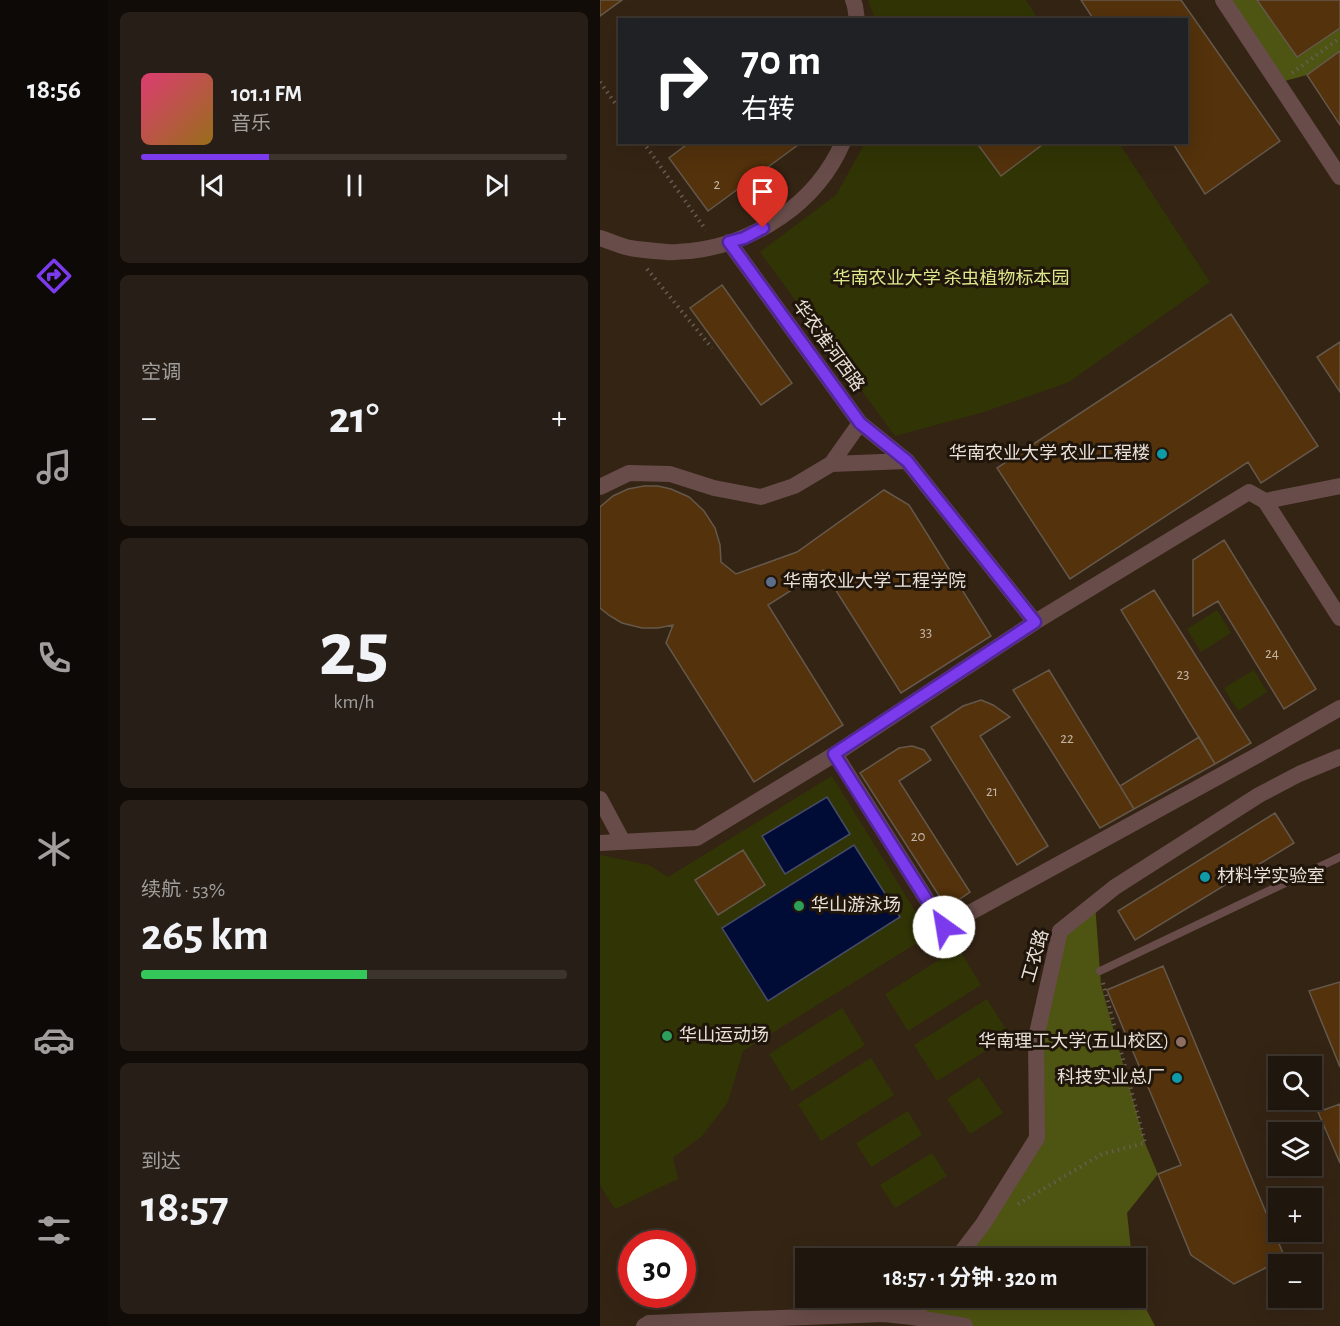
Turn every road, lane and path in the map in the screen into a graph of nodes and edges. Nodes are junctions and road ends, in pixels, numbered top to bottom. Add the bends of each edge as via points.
1 (852, 0) edge
2 (1223, 0) edge
3 (857, 18) edge
4 (1340, 38) edge
5 (600, 82) edge
6 (1277, 83) junction
7 (618, 107) edge
8 (645, 144) edge
9 (842, 144) edge
10 (1340, 177) edge
11 (600, 238) edge
12 (723, 244) junction
13 (630, 248) junction
14 (712, 348) dead end
15 (860, 423) junction
16 (907, 461) junction
17 (831, 464) junction
18 (1340, 486) edge
19 (600, 487) edge
20 (1265, 501) junction
21 (1340, 618) edge
22 (1035, 622) junction
23 (1340, 708) edge
24 (834, 754) junction
25 (1340, 757) edge
26 (600, 799) edge
27 (623, 842) junction
28 (600, 843) edge
29 (1340, 857) edge
30 (1100, 971) joint
31 (1013, 1206) dead end
32 (965, 1248) edge
33 (919, 1308) edge
34 (912, 1317) junction
35 (644, 1326) edge
36 (965, 1326) edge

1 - 3 street
2 - 6 street
4 - 6 path
5 - 7 path
6 - 10 street
8 - 12 path
9 - 12 street via 811,192 781,218 744,238
11 - 13 street
12 - 13 street via 669,252
12 - 15 street, 华农淮河西路
13 - 14 path
15 - 16 street, 华农淮河西路
15 - 17 street
16 - 17 street
16 - 22 street, 华农淮河西路
17 - 19 street via 794,486 760,496 714,488 670,474 629,473
18 - 20 street
20 - 21 street
20 - 22 street via 1249,492
22 - 24 street
23 - 24 street via 944,927
24 - 27 street via 697,838
25 - 32 street, 工农路 via 1258,795 1115,887 1060,931 1036,1038 1037,1138
26 - 27 street
27 - 28 street
29 - 30 lane
30 - 31 path via 1145,1143 1102,1154
33 - 34 street
34 - 35 street via 849,1315
34 - 36 street

